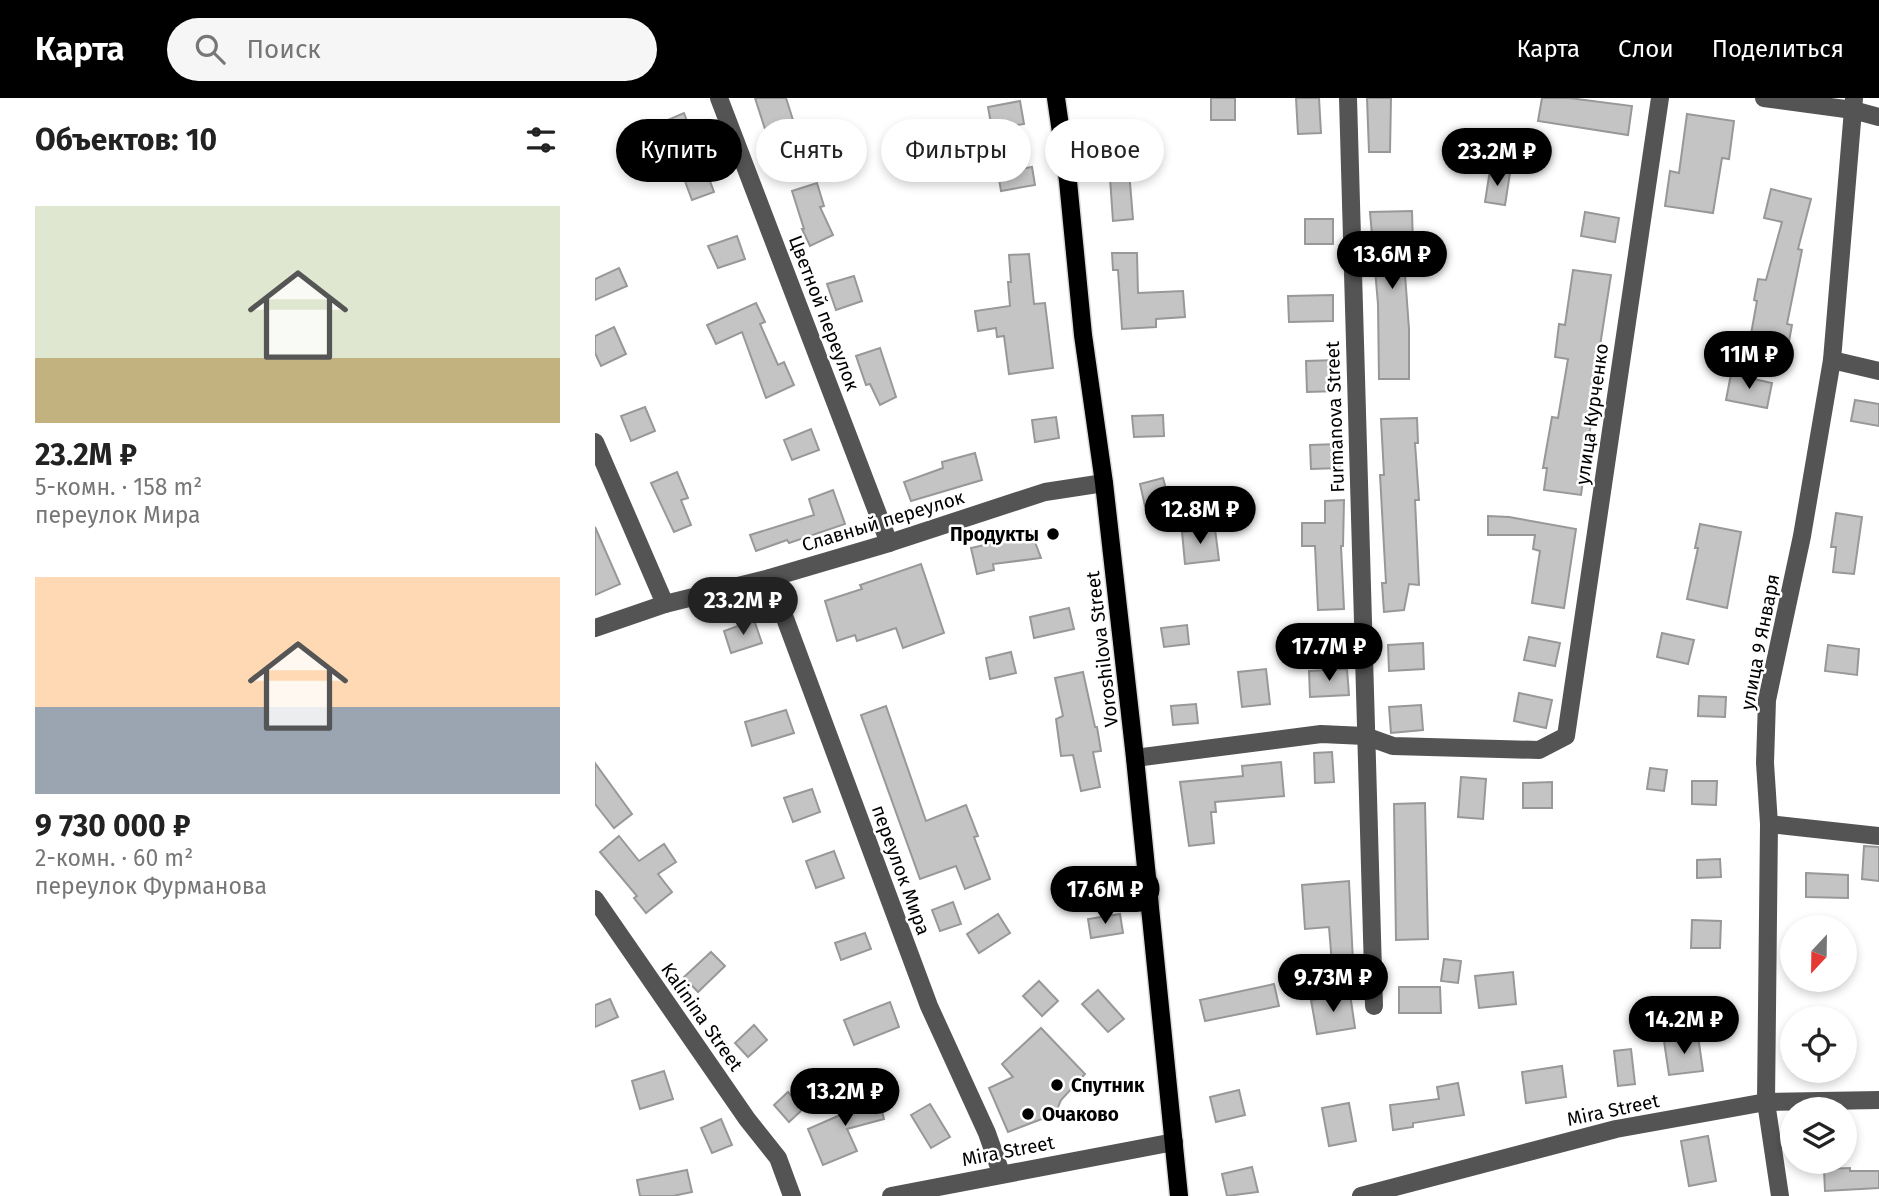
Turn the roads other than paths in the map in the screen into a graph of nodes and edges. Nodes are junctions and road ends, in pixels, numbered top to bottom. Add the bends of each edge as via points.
1 (719, 98) edge
2 (1056, 98) edge
3 (1348, 98) edge
4 (1660, 98) edge
5 (1764, 98) edge
6 (1854, 104) edge
7 (1879, 117) edge
8 (1832, 360) junction
9 (1879, 371) edge
10 (595, 442) edge
11 (1104, 483) junction
12 (889, 542) junction
13 (770, 578) junction
14 (665, 604) junction
15 (595, 628) edge
16 (1365, 736) junction
17 (1135, 758) junction
18 (1769, 824) junction
19 (1879, 836) edge
20 (595, 899) edge
21 (1374, 1006) dead end
22 (1879, 1100) edge
23 (1766, 1102) junction
24 (1174, 1142) junction
25 (1001, 1174) junction
26 (792, 1196) edge
27 (891, 1196) edge
28 (1179, 1196) edge
29 (1361, 1196) edge
30 (1780, 1196) edge

1 - 12 street, Цветной переулок
2 - 11 main road, Voroshilova Street
3 - 16 street, Furmanova Street
4 - 16 street, улица Курченко via 1566,736 1539,750 1392,746
5 - 6 street
6 - 7 street
6 - 8 street, улица 9 Января
8 - 9 street
8 - 18 street, улица 9 Января via 1803,536 1767,700
10 - 14 street
11 - 12 street, Славный переулок via 1045,492
11 - 17 main road, Voroshilova Street
12 - 13 street, Славный переулок
13 - 14 street, Славный переулок
13 - 25 street, переулок Мира via 929,1006
14 - 15 street, Славный переулок
16 - 17 street via 1321,734
16 - 21 street, Furmanova Street
17 - 24 main road, Voroshilova Street
18 - 19 street
18 - 23 street, улица 9 Января
20 - 26 street, Kalinina Street via 778,1158
22 - 23 street, Mira Street
23 - 29 street, Mira Street via 1616,1129
23 - 30 street, улица 9 Января
24 - 25 street, Mira Street
24 - 28 main road, Voroshilova Street
25 - 27 street, Mira Street

